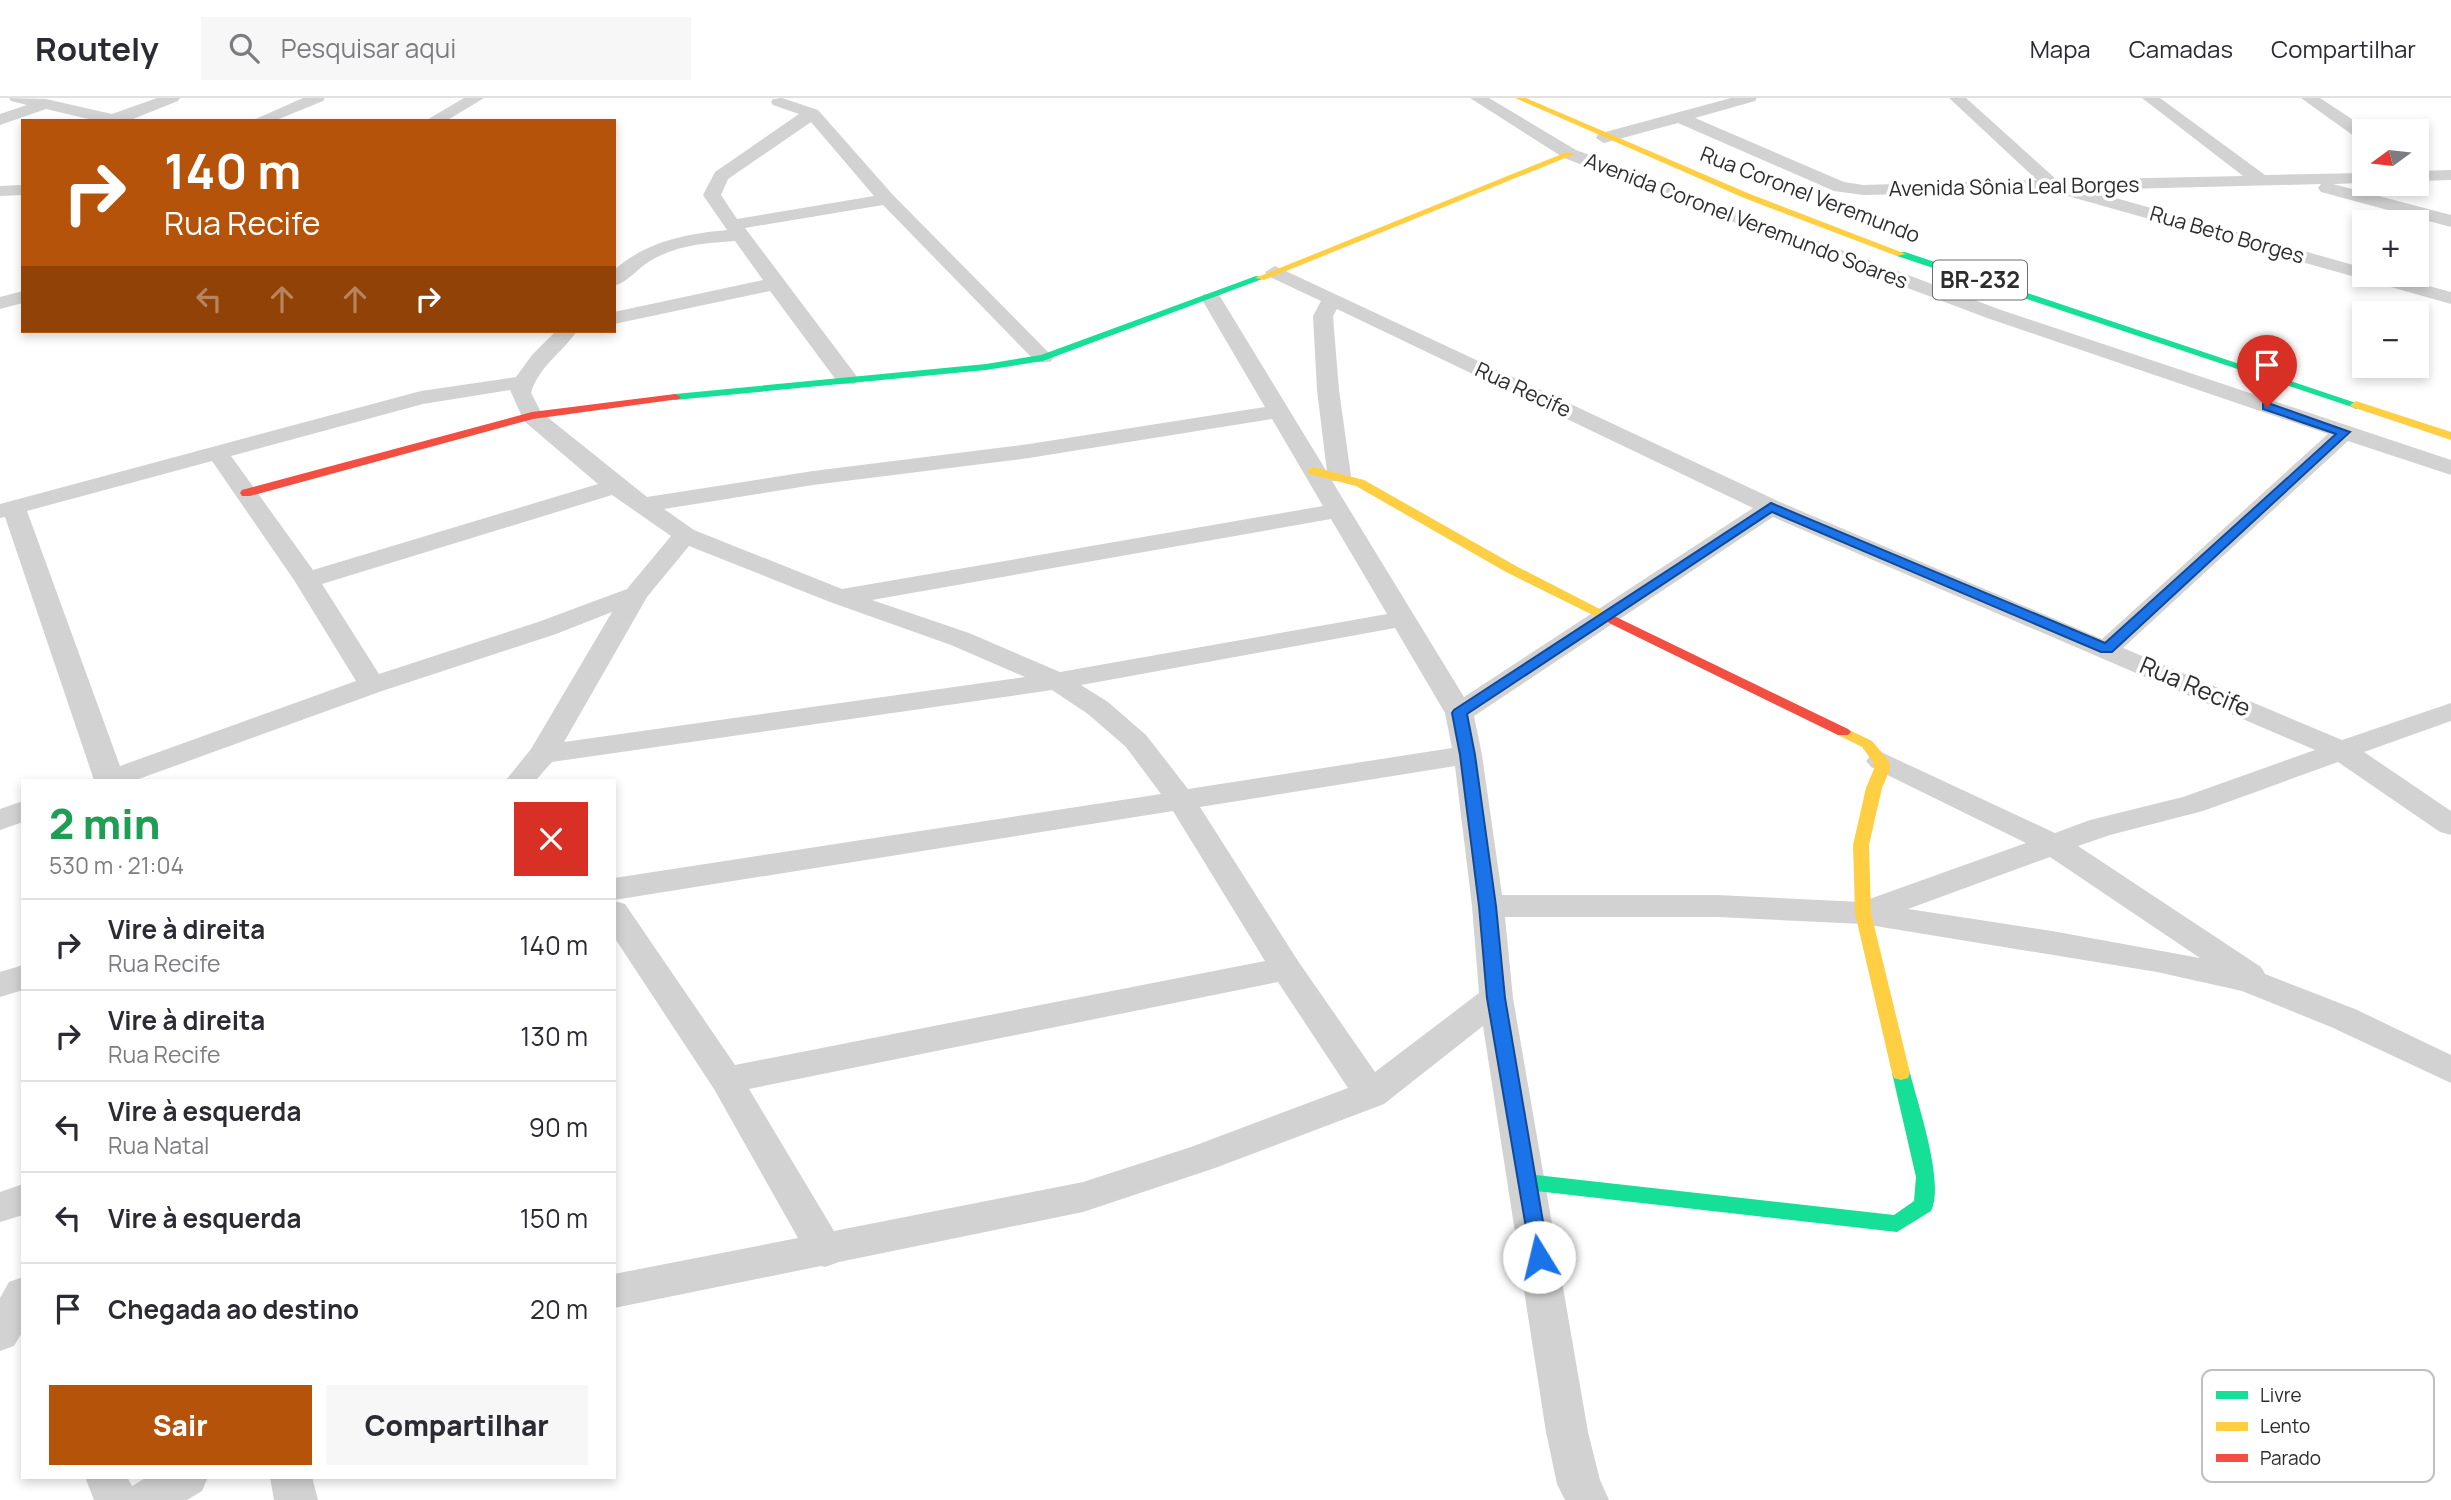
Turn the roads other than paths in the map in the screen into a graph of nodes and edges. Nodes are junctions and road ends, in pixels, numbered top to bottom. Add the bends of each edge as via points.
1 (172, 98) edge
2 (317, 98) edge
3 (477, 98) edge
4 (1478, 98) edge
5 (1519, 98) edge
6 (1749, 98) edge
7 (1957, 98) edge
8 (2150, 98) edge
9 (2309, 98) edge
10 (31, 100) edge
11 (779, 102) dead end
12 (812, 113) junction
13 (1678, 117) junction
14 (114, 119) edge
15 (120, 119) edge
16 (264, 119) edge
17 (437, 119) edge
18 (0, 120) edge
19 (2352, 127) edge
20 (1604, 138) junction
21 (1564, 152) junction
22 (2429, 174) edge
23 (2451, 175) edge
24 (2352, 178) edge
25 (2296, 180) junction
26 (2262, 181) junction
27 (2053, 186) junction
28 (21, 190) edge
29 (0, 191) edge
30 (887, 199) junction
31 (2451, 221) edge
32 (736, 230) junction
33 (2352, 270) edge
34 (1275, 272) junction
35 (616, 278) edge
36 (773, 284) junction
37 (2412, 287) edge
38 (21, 297) edge
39 (1211, 298) junction
40 (2451, 298) edge
41 (1332, 299) junction
42 (0, 303) edge
43 (616, 318) edge
44 (565, 333) edge
45 (1043, 358) junction
46 (847, 379) junction
47 (522, 382) junction
48 (1280, 411) junction
49 (532, 416) junction
50 (2344, 432) junction
51 (2451, 436) edge
52 (218, 454) junction
53 (2451, 468) edge
54 (1326, 473) junction
55 (615, 486) junction
56 (246, 493) junction
57 (645, 505) junction
58 (1771, 507) junction
59 (7, 509) edge
60 (1338, 511) junction
61 (685, 536) junction
62 (307, 580) junction
63 (636, 594) junction
64 (839, 597) junction
65 (1609, 615) junction
66 (1402, 619) junction
67 (2106, 649) junction
68 (1057, 681) junction
69 (372, 685) junction
70 (2451, 711) edge
71 (1459, 713) junction
72 (2342, 751) junction
73 (543, 754) junction
74 (1468, 755) junction
75 (1881, 761) junction
76 (110, 779) edge
77 (113, 779) edge
78 (521, 779) edge
79 (1181, 800) junction
80 (21, 812) edge
81 (0, 820) edge
82 (2451, 825) edge
83 (2053, 844) junction
84 (616, 889) edge
85 (1488, 906) junction
86 (1863, 913) junction
87 (616, 915) edge
88 (1286, 970) junction
89 (21, 978) edge
90 (0, 985) edge
91 (2271, 990) junction
92 (1496, 998) junction
93 (2442, 1056) edge
94 (726, 1080) junction
95 (1371, 1094) junction
96 (1527, 1182) junction
97 (21, 1200) edge
98 (0, 1207) edge
99 (825, 1251) junction
100 (616, 1291) edge
101 (21, 1297) edge
102 (0, 1334) edge
103 (107, 1479) edge
104 (183, 1479) edge
105 (291, 1479) edge
106 (116, 1500) edge
107 (146, 1500) edge
108 (296, 1500) edge
109 (1587, 1500) edge

1 - 15 street
2 - 16 street
3 - 17 street
4 - 21 street, Avenida Coronel Veremundo Soares
5 - 20 main road, Rua Coronel Veremundo / BR-232
6 - 13 street
7 - 27 street, Rua Beto Borges
8 - 26 street
9 - 19 street
10 - 14 street
10 - 18 street
11 - 12 street
12 - 30 street
12 - 32 street via 722,176 712,195
13 - 20 street
13 - 27 street, Avenida Sônia Leal Borges via 1840,187
20 - 51 main road, Rua Coronel Veremundo / BR-232 via 1941,267
21 - 34 main road
21 - 50 street, Avenida Coronel Veremundo Soares via 1994,314
22 - 23 street
24 - 25 street, Avenida Sônia Leal Borges
25 - 26 street, Avenida Sônia Leal Borges
25 - 31 street
26 - 27 street, Avenida Sônia Leal Borges
27 - 33 street, Rua Beto Borges
28 - 29 street
30 - 32 street
30 - 45 street
32 - 35 street via 664,245
32 - 36 street
34 - 39 main road
34 - 41 street, Rua Recife
36 - 43 street
36 - 46 street
37 - 40 street, Rua Beto Borges
38 - 42 street
39 - 45 main road
39 - 48 street
41 - 54 street via 1323,316 1328,390
41 - 58 street, Rua Recife
44 - 47 street
45 - 46 main road
46 - 49 main road
47 - 49 street via 520,393
47 - 52 street via 421,398
48 - 54 street
48 - 57 street
49 - 55 street
49 - 56 main road
50 - 53 street, Avenida Coronel Veremundo Soares
50 - 67 street
52 - 56 street
52 - 59 street
54 - 60 street
54 - 65 main road via 1393,500 1511,569
55 - 57 street
55 - 62 street
56 - 62 street
57 - 61 street
58 - 65 street
58 - 67 street, Rua Recife
59 - 76 street
60 - 64 street
60 - 66 street
61 - 63 street
61 - 64 street
62 - 69 street
63 - 69 street
63 - 73 street
64 - 68 street via 960,639
65 - 71 street
65 - 75 main road via 1867,744
66 - 68 street
66 - 71 street
67 - 72 street, Rua Recife
68 - 73 street
68 - 79 street via 1136,741
69 - 77 street
70 - 72 street
71 - 74 street
72 - 82 street, Rua Recife
72 - 83 street via 2192,804
73 - 78 street
74 - 79 street
74 - 85 street
75 - 83 street
75 - 86 main road via 1861,845
79 - 84 street
79 - 88 street
80 - 81 street
83 - 86 street
83 - 91 street
85 - 86 street via 1718,906
85 - 92 street
86 - 91 street via 2157,960
86 - 96 main road via 1926,1177 1924,1205 1897,1224
87 - 94 street
88 - 94 street
88 - 95 street
89 - 90 street
91 - 93 street
92 - 95 street
92 - 96 street
94 - 99 street
95 - 99 street via 1083,1197
96 - 109 street via 1567,1432 1578,1484
97 - 98 street
99 - 100 street
101 - 102 street
103 - 106 street
104 - 107 street
105 - 108 street

